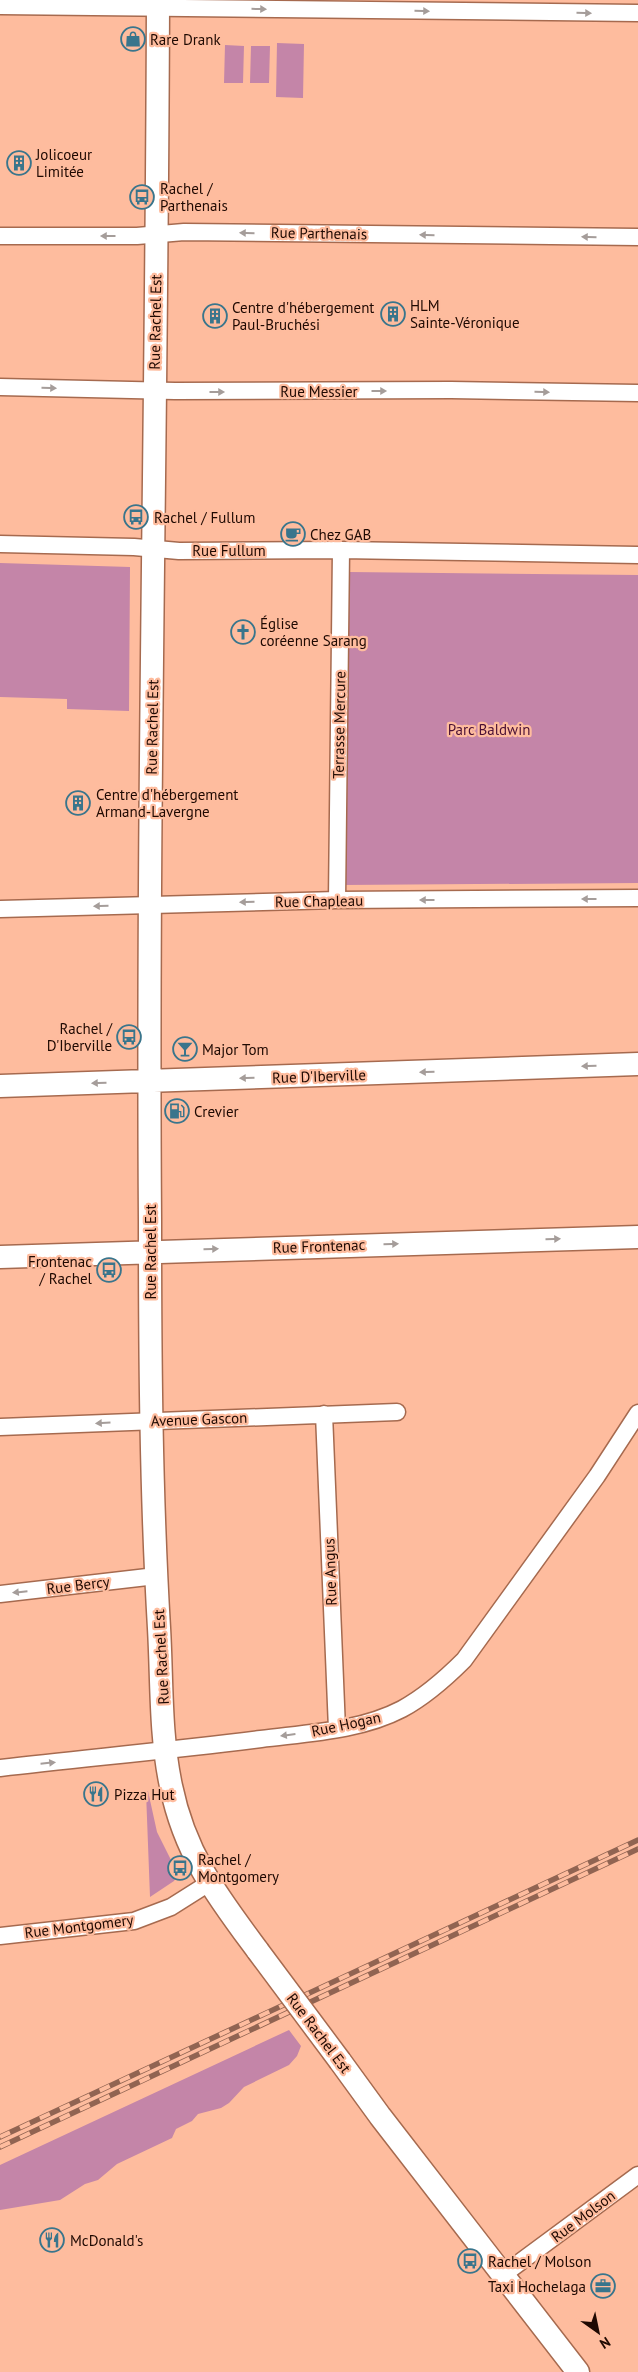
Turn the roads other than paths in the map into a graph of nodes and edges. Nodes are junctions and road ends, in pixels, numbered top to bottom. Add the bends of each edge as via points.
1 (158, 4) edge
2 (0, 6) edge
3 (638, 14) edge
4 (156, 234) junction
5 (0, 236) edge
6 (638, 238) edge
7 (0, 387) edge
8 (155, 390) junction
9 (638, 393) edge
10 (0, 544) edge
11 (153, 548) junction
12 (341, 550) junction
13 (638, 556) edge
14 (638, 898) edge
15 (337, 900) junction
16 (150, 904) junction
17 (0, 909) edge
18 (638, 1064) edge
19 (148, 1082) junction
20 (0, 1086) edge
21 (638, 1237) edge
22 (150, 1251) junction
23 (0, 1257) edge
24 (397, 1412) dead end
25 (638, 1413) edge
26 (324, 1414) junction
27 (152, 1420) junction
28 (0, 1427) edge
29 (156, 1576) junction
30 (0, 1594) edge
31 (337, 1729) junction
32 (166, 1750) junction
33 (0, 1768) edge
34 (209, 1883) junction
35 (0, 1936) edge
36 (638, 2175) edge
37 (504, 2274) junction
38 (578, 2372) edge

1 - 2 street
1 -> 3 street
1 - 4 main road, Rue Rachel Est
4 -> 5 street, Rue Parthenais
6 -> 4 street, Rue Parthenais
4 - 8 main road, Rue Rachel Est
7 -> 8 street, Rue Messier
8 -> 9 street, Rue Messier
8 - 11 main road, Rue Rachel Est
10 - 11 street, Rue Fullum
11 - 12 street, Rue Fullum via 179,551
11 - 16 main road, Rue Rachel Est
12 - 13 street, Rue Fullum
12 - 15 street, Terrasse Mercure
14 -> 15 street, Rue Chapleau
15 -> 16 street, Rue Chapleau
16 -> 17 street, Rue Chapleau
16 - 19 main road, Rue Rachel Est
18 -> 19 main road, Rue D'Iberville
19 -> 20 main road, Rue D'Iberville
19 - 22 main road, Rue Rachel Est
22 -> 21 main road, Rue Frontenac
22 - 23 main road, Rue Frontenac
22 - 27 main road, Rue Rachel Est
24 - 26 street, Avenue Gascon
25 - 31 street, Rue Hogan via 597,1476 464,1660 440,1685 402,1709 375,1720
26 - 27 street, Avenue Gascon
26 - 31 street, Rue Angus
27 -> 28 street, Avenue Gascon
27 - 29 main road, Rue Rachel Est
29 -> 30 street, Rue Bercy
29 - 32 main road, Rue Rachel Est
31 -> 32 street, Rue Hogan
33 -> 32 street, Rue Hogan
32 - 34 main road, Rue Rachel Est via 170,1785 180,1819 191,1851
34 - 35 street, Rue Montgomery via 171,1907 134,1921
34 - 37 main road, Rue Rachel Est, bridge via 380,2116
36 - 37 street, Rue Molson
37 - 38 main road, Rue Rachel Est

